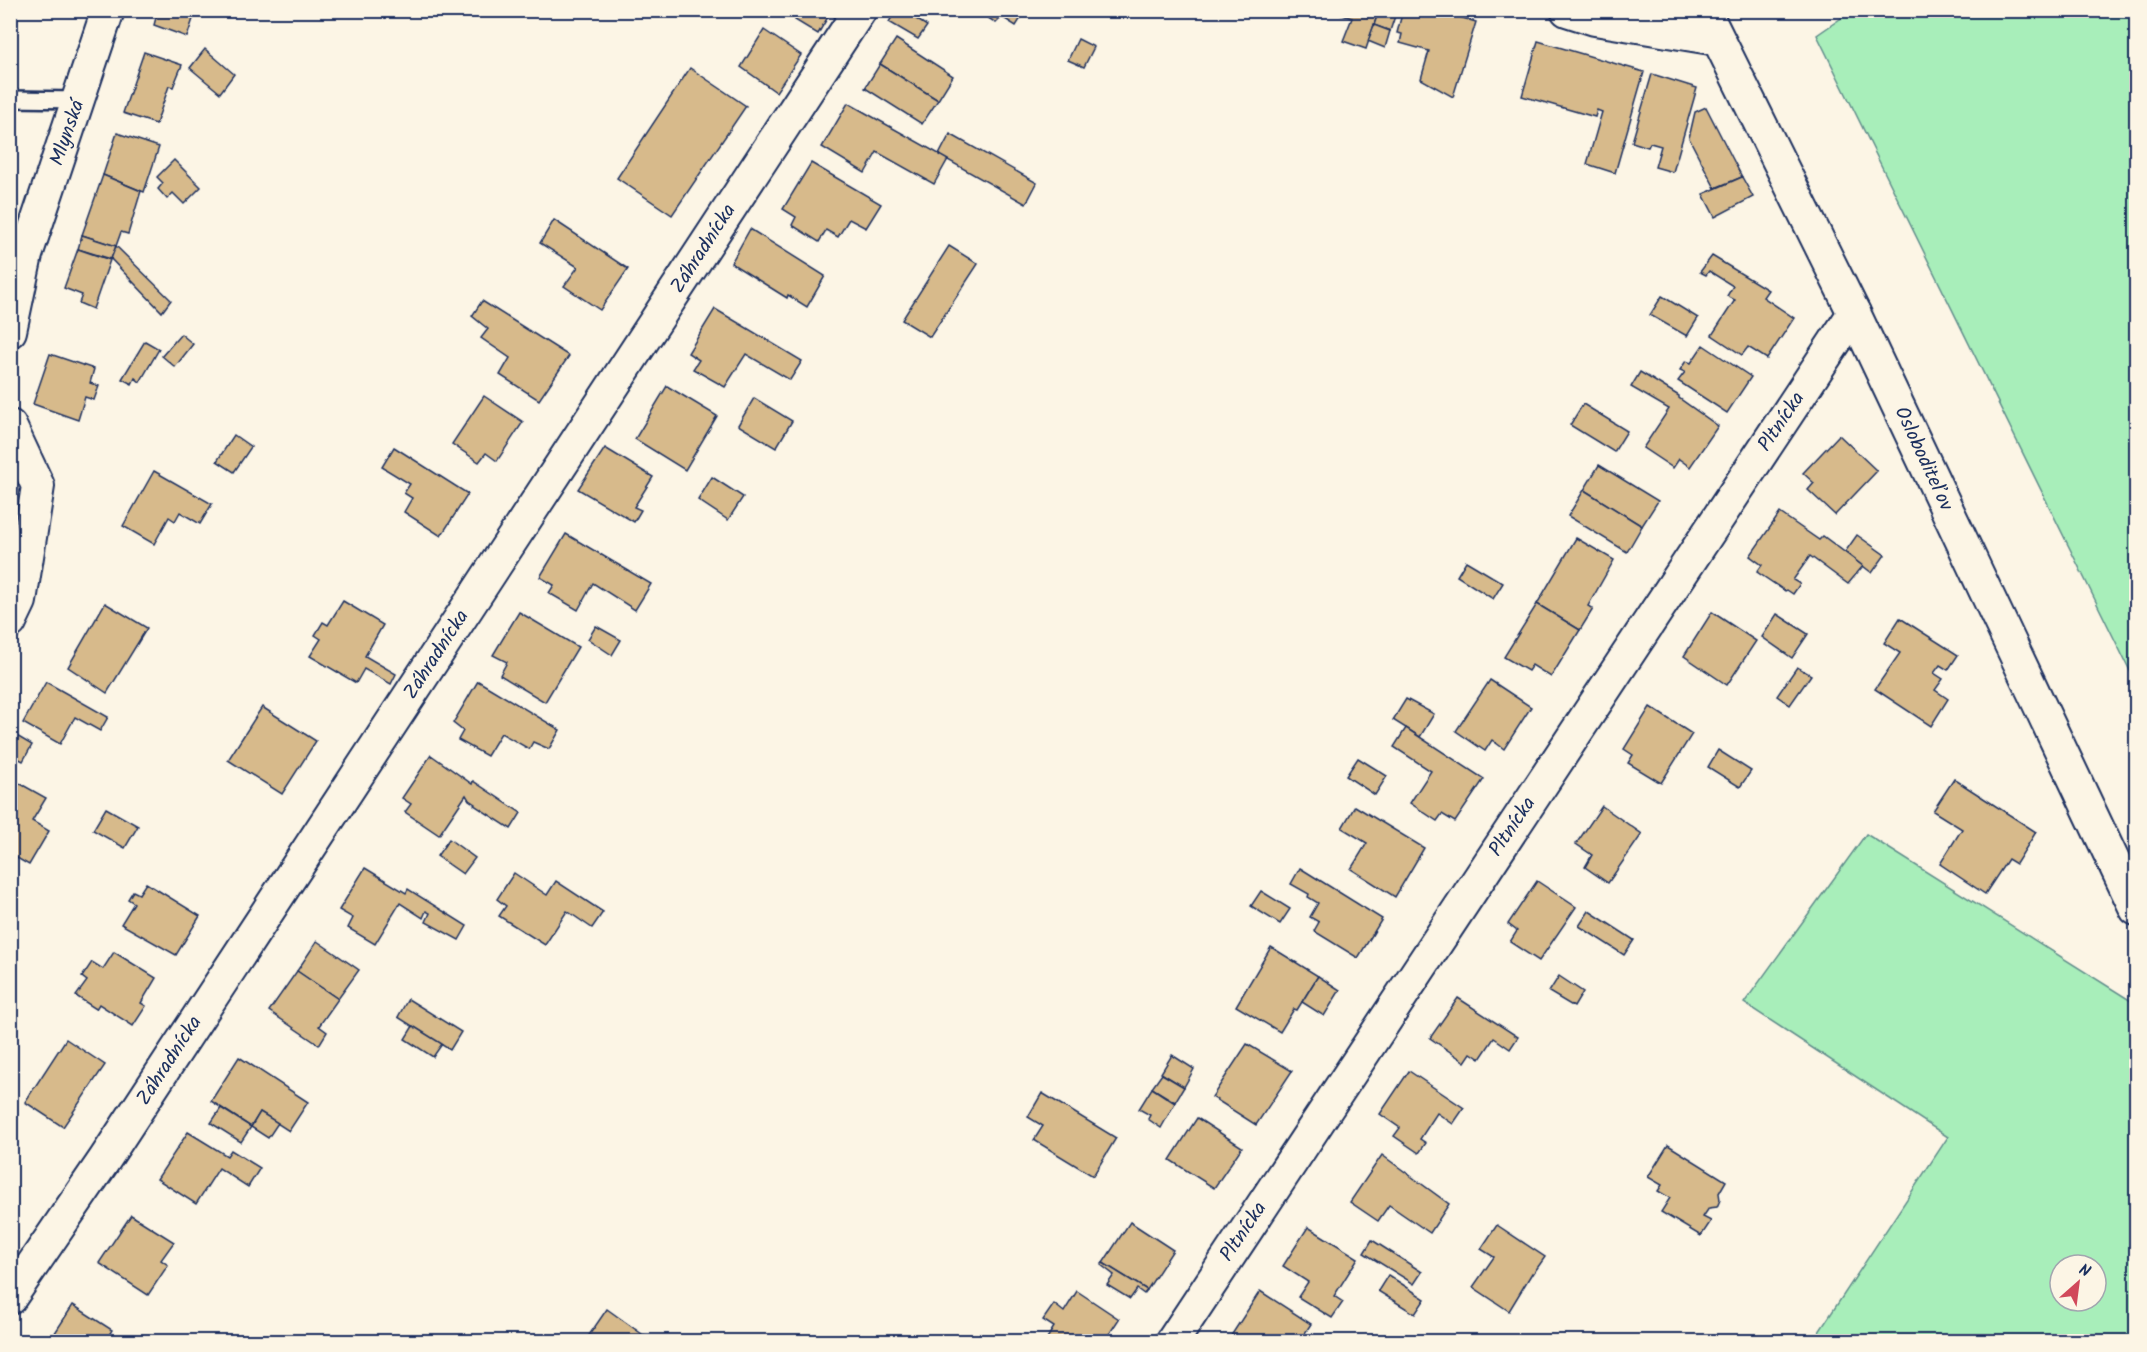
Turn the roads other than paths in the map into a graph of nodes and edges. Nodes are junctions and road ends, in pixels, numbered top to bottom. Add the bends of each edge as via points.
1 (108, 10) edge
2 (860, 10) edge
3 (1567, 10) edge
4 (1704, 10) edge
5 (1717, 39) junction
6 (10, 99) edge
7 (79, 100) junction
8 (18, 260) edge
9 (1854, 313) junction
10 (10, 331) edge
11 (10, 426) edge
12 (10, 622) edge
13 (2136, 909) edge
14 (10, 1298) edge
15 (1172, 1341) edge

1 - 7 street, Mlynská
2 - 14 street, Záhradnícka
3 - 5 street via 1595,19
4 - 5 street, Osloboditeľov
5 - 9 street, Osloboditeľov
6 - 7 lane
7 - 8 street, Mlynská
8 - 10 street, Mlynská
9 - 13 street, Osloboditeľov
9 - 15 street, Pltnícka
11 - 12 street via 38,486 20,601

